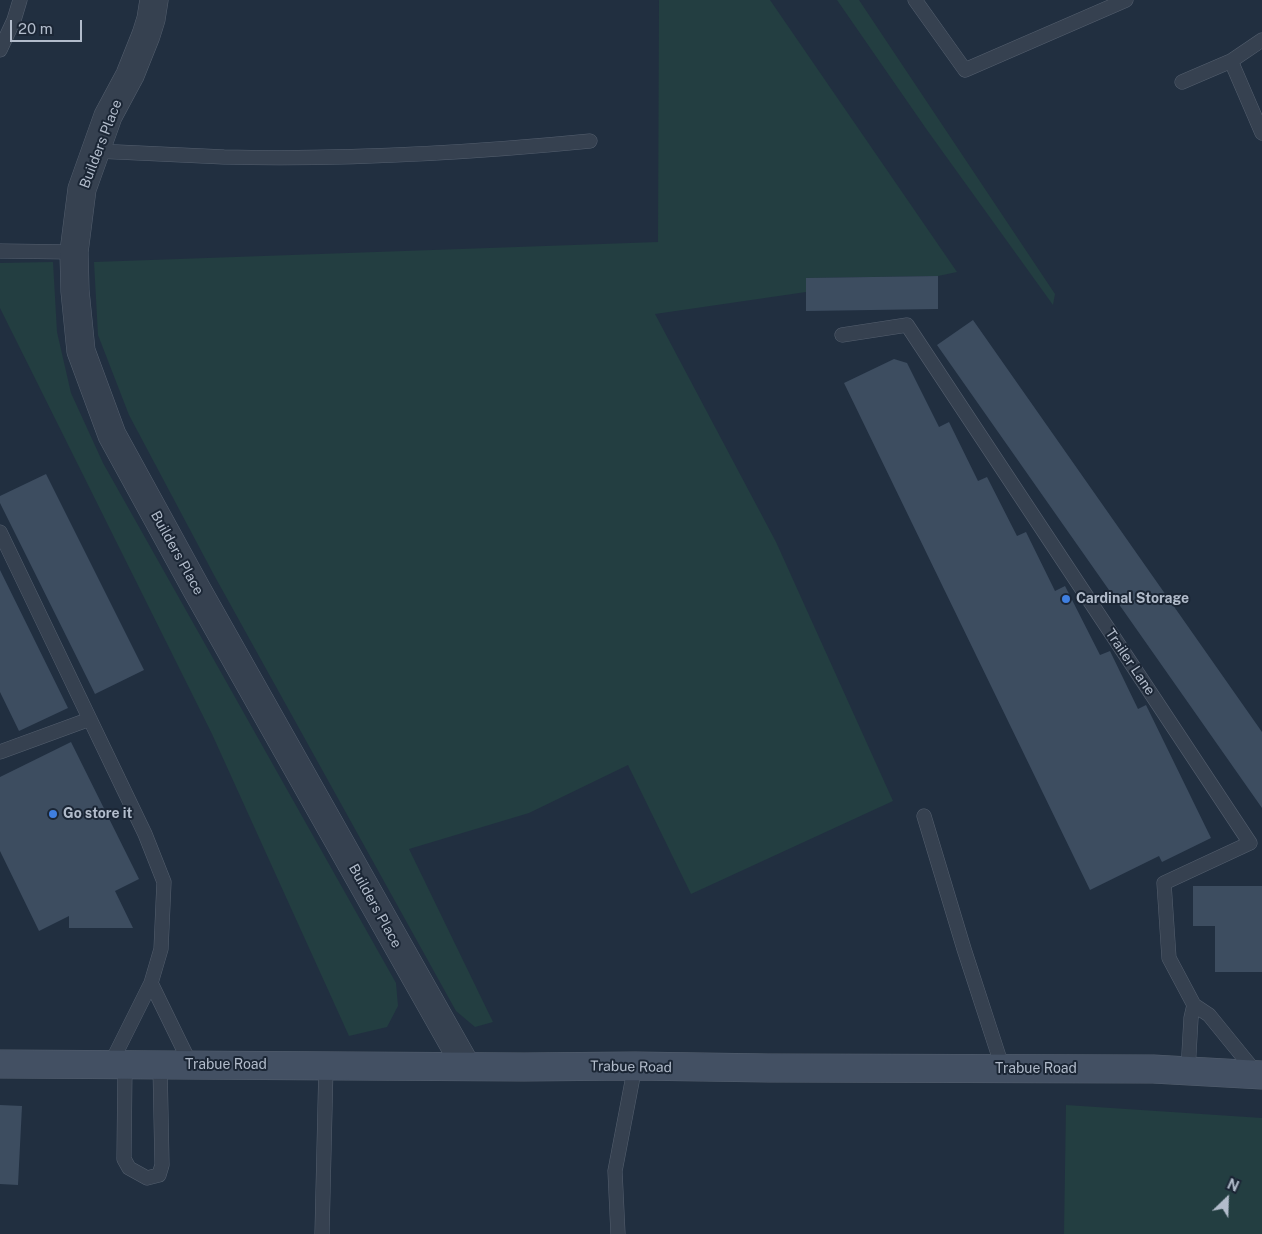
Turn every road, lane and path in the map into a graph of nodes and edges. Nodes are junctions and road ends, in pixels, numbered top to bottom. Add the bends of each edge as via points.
1 (20, 0) edge
2 (154, 0) edge
3 (915, 0) edge
4 (1125, 0) edge
5 (1262, 40) edge
6 (0, 50) edge
7 (1230, 60) junction
8 (1182, 82) dead end
9 (1262, 133) edge
10 (590, 141) dead end
11 (96, 151) junction
12 (0, 251) edge
13 (74, 252) junction
14 (842, 335) dead end
15 (0, 532) edge
16 (90, 719) junction
17 (0, 752) edge
18 (924, 816) dead end
19 (151, 983) junction
20 (1194, 1005) junction
21 (0, 1064) edge
22 (117, 1064) junction
23 (160, 1065) junction
24 (191, 1065) junction
25 (326, 1066) junction
26 (466, 1066) junction
27 (635, 1066) junction
28 (1003, 1069) junction
29 (1188, 1071) junction
30 (1260, 1075) edge
31 (322, 1234) edge
32 (618, 1234) edge

1 - 6 lane
2 - 11 street, Builders Place via 146,35 130,75 108,116
3 - 4 lane via 965,70
5 - 7 lane
7 - 8 lane
7 - 9 lane
10 - 11 lane via 497,150 360,156 225,157
11 - 13 street, Builders Place via 82,189
12 - 13 lane
13 - 26 street, Builders Place via 81,351 112,435
14 - 20 lane, Trailer Lane via 907,325 1250,843 1164,883 1168,958
15 - 16 lane
16 - 17 lane
16 - 19 lane via 145,834 164,882 161,949
18 - 28 lane
19 - 22 lane
19 - 24 lane
20 - 29 lane
20 - 30 lane, Trailer Lane via 1209,1015
21 - 22 main road, Trabue Road
22 - 23 main road, Trabue Road
22 - 23 lane via 124,1159 129,1168 147,1178 159,1176 162,1165
23 - 24 main road, Trabue Road
24 - 25 main road, Trabue Road
25 - 26 main road, Trabue Road
25 - 31 lane
26 - 27 main road, Trabue Road
27 - 28 main road, Trabue Road
27 - 32 lane via 614,1171
28 - 29 main road, Trabue Road
29 - 30 main road, Trabue Road

